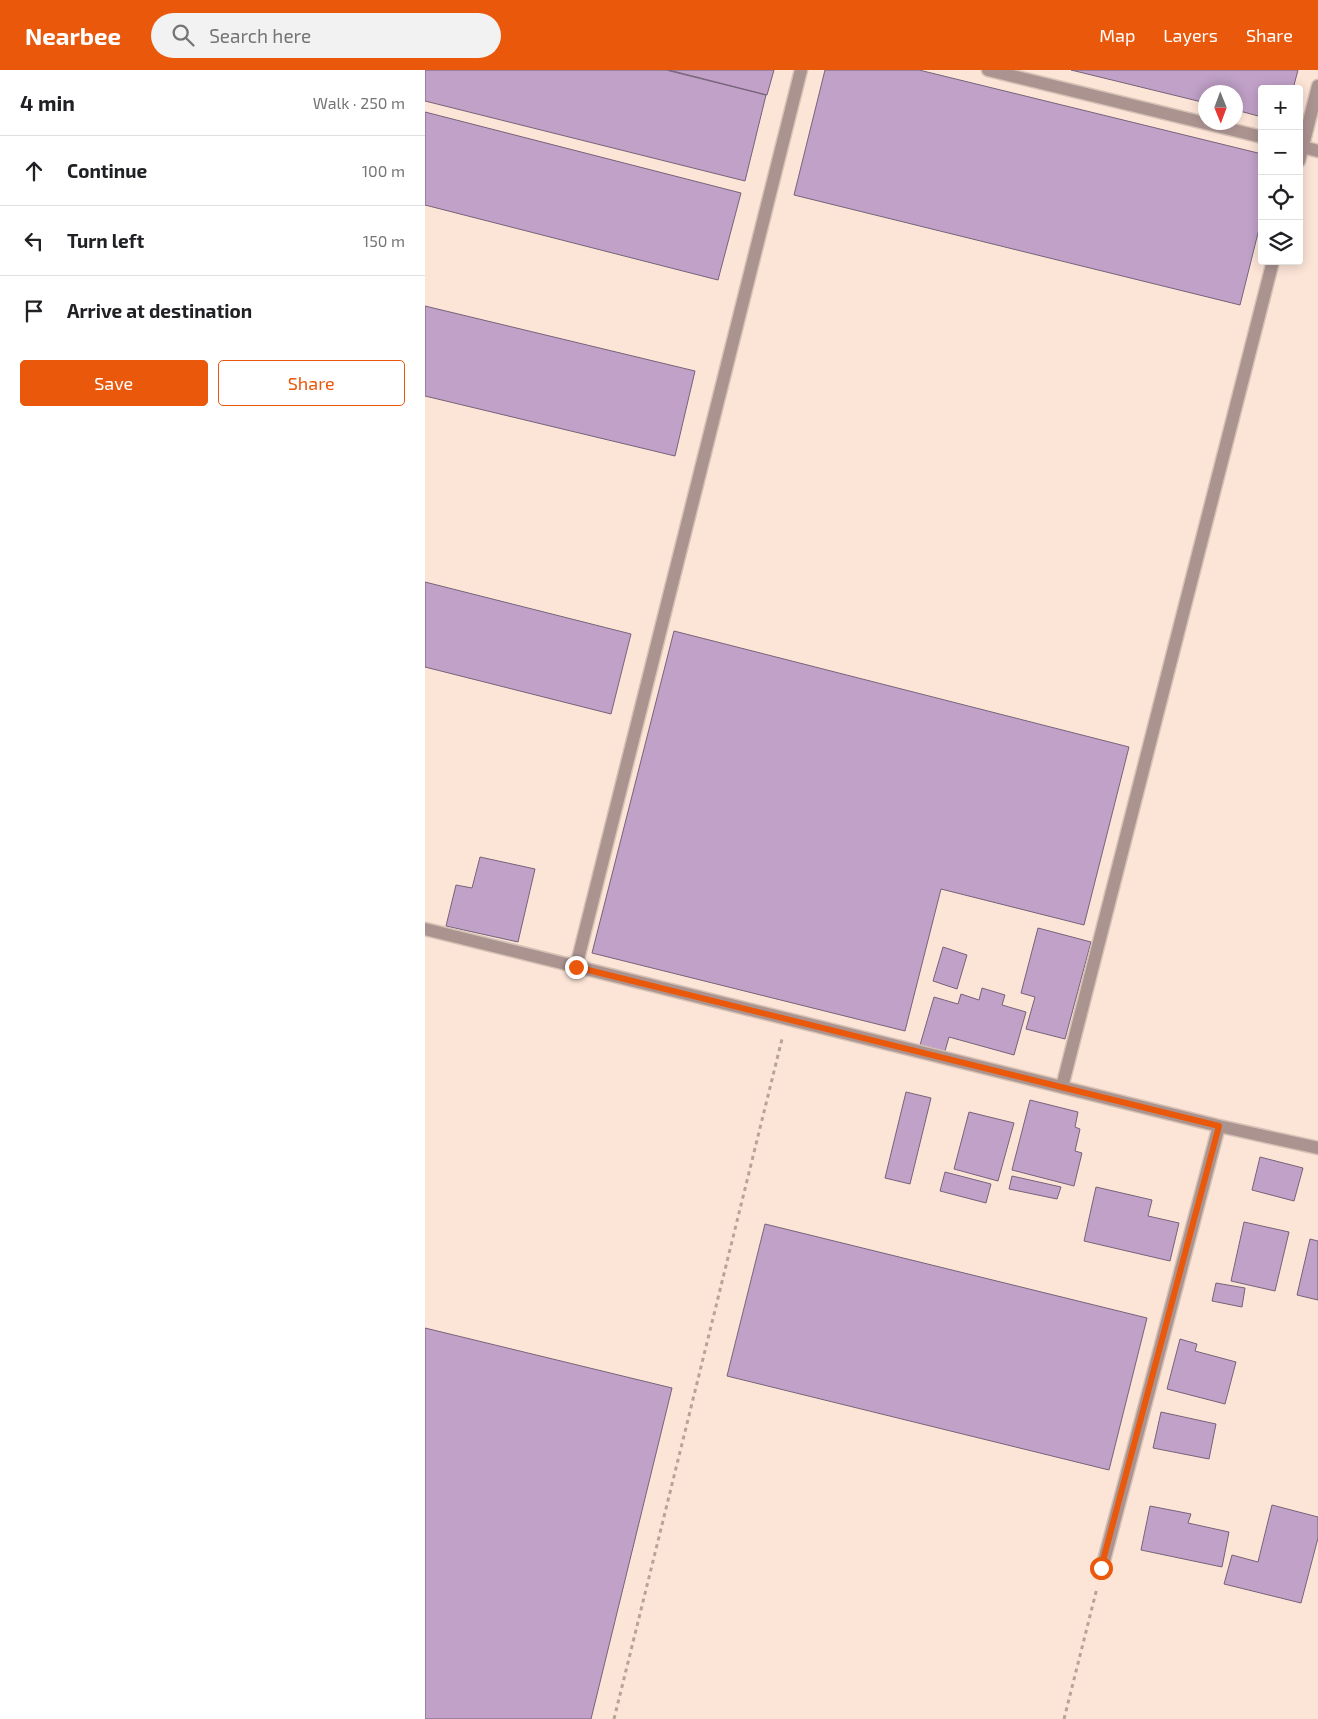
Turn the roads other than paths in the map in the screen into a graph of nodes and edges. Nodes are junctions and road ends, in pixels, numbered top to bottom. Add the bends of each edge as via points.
1 (801, 70) edge
2 (988, 70) edge
3 (1318, 86) edge
4 (1258, 136) edge
5 (1303, 139) edge
6 (1303, 146) edge
7 (1318, 150) edge
8 (1272, 265) edge
9 (425, 929) edge
10 (576, 967) junction
11 (1062, 1087) junction
12 (1219, 1126) junction
13 (1318, 1148) edge
14 (1101, 1568) road end

1 - 10 street
2 - 4 street
3 - 5 street
6 - 7 street
8 - 11 street
9 - 10 street
10 - 11 street
11 - 12 street
12 - 13 street
12 - 14 street

